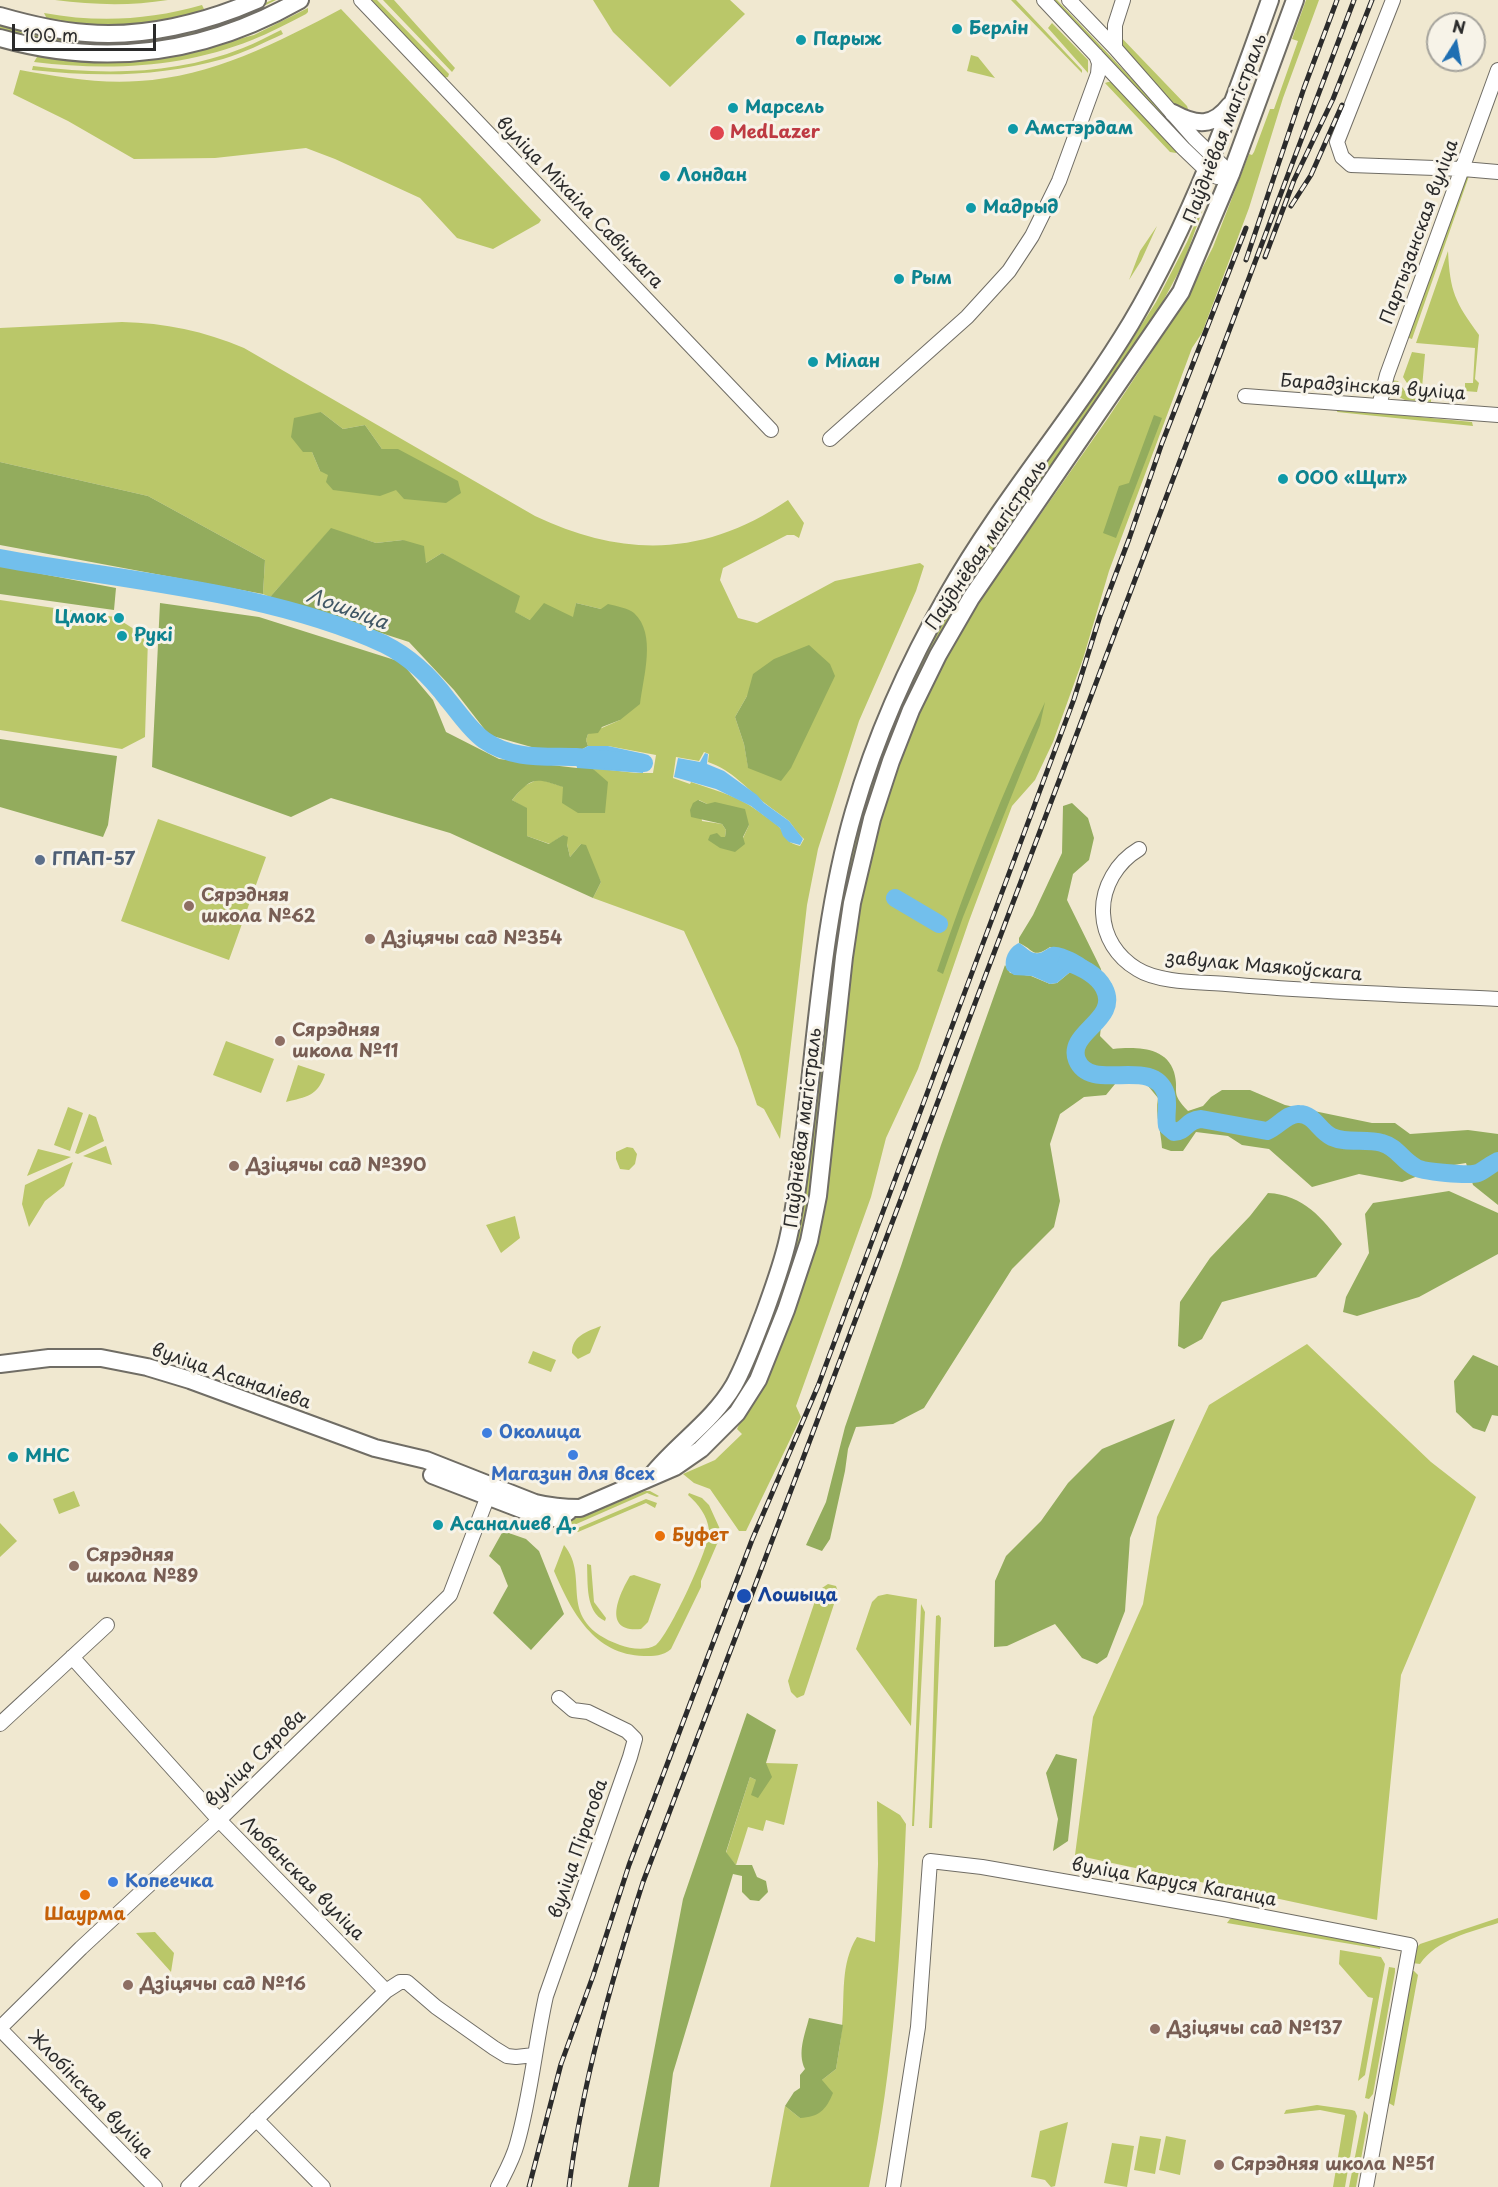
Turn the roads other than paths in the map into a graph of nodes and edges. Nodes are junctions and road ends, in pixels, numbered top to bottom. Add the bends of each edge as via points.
1 (257, 0) edge
2 (300, 0) edge
3 (362, 0) edge
4 (1044, 0) edge
5 (1069, 0) edge
6 (1270, 0) edge
7 (1295, 0) edge
8 (1393, 0) edge
9 (1121, 5) edge
10 (0, 16) edge
11 (1088, 20) junction
12 (0, 38) edge
13 (1115, 48) junction
14 (1095, 53) junction
15 (1498, 70) edge
16 (1119, 79) junction
17 (1096, 80) junction
18 (1234, 99) junction
19 (1173, 113) junction
20 (1213, 154) junction
21 (1462, 169) junction
22 (1207, 171) junction
23 (1498, 172) edge
24 (1232, 174) junction
25 (1245, 396) dead end
26 (1378, 406) junction
27 (1498, 415) edge
28 (771, 430) dead end
29 (830, 440) dead end
30 (1139, 849) dead end
31 (1498, 999) edge
32 (0, 1364) edge
33 (651, 1476) junction
34 (490, 1491) junction
35 (107, 1625) dead end
36 (72, 1658) junction
37 (559, 1698) dead end
38 (0, 1724) edge
39 (219, 1820) junction
40 (386, 1991) junction
41 (0, 2029) edge
42 (534, 2055) junction
43 (256, 2119) junction
44 (155, 2187) edge
45 (188, 2187) edge
46 (323, 2187) edge
47 (498, 2187) edge
48 (893, 2187) edge
49 (1366, 2187) edge

1 - 10 main road via 209,18 135,33 88,34 37,27
2 - 12 main road via 218,38 140,54 58,52
3 - 28 street, вуліца Міхаіла Савіцкага
4 - 14 street
5 - 11 street
6 - 18 main road, Паўднёвая магістраль
7 - 24 main road, Паўднёвая магістраль
8 - 21 street via 1337,142 1342,157 1351,165
9 - 11 street via 1107,22
9 - 13 street via 1113,35
11 - 13 street
13 - 19 street
14 - 16 street
14 - 17 street via 1099,67
15 - 21 street, Партызанская вуліца
16 - 17 street via 1106,74
16 - 22 street
17 - 29 street via 1059,181 1032,236 1009,271 967,317
18 - 19 main road via 1223,113 1202,123
18 - 20 main road, Паўднёвая магістраль
19 - 20 street
20 - 22 main road, Паўднёвая магістраль
20 - 24 street
21 - 23 street
21 - 26 street, Партызанская вуліца
22 - 24 street via 1217,177
22 - 33 main road, Паўднёвая магістраль via 1131,323 948,593 887,716 854,812 831,913 787,1244 754,1342 732,1389 714,1413
24 - 33 main road, Паўднёвая магістраль via 1181,292 971,598 911,710 878,800 858,871 844,957 818,1196 809,1240 786,1310 758,1380 738,1413 701,1449 675,1467
25 - 26 street, Барадзінская вуліца
26 - 27 street, Барадзінская вуліца
30 - 31 street, завулак Маякоўскага via 1115,871 1103,908 1109,940 1121,957 1138,970 1166,979 1290,990
32 - 34 main road, вуліца Асаналіева via 49,1358 101,1358 147,1367 375,1448 418,1469
33 - 34 main road, вуліца Асаналіева via 555,1518 543,1518
34 - 39 street, вуліца Сярова via 450,1595
35 - 36 street
36 - 38 street
36 - 39 street, Любанская вуліца
37 - 42 street, вуліца Пірагова via 573,1710 608,1721 635,1739 546,1996
39 - 40 street, Любанская вуліца
39 - 41 street, вуліца Сярова
40 - 42 street via 399,1982 407,1982 507,2056
40 - 43 street
41 - 44 street, Жлобінская вуліца
42 - 47 street via 516,2146
43 - 45 street
43 - 46 street
48 - 49 street, вуліца Каруся Каганца via 918,2027 930,1861 1223,1909 1410,1945

